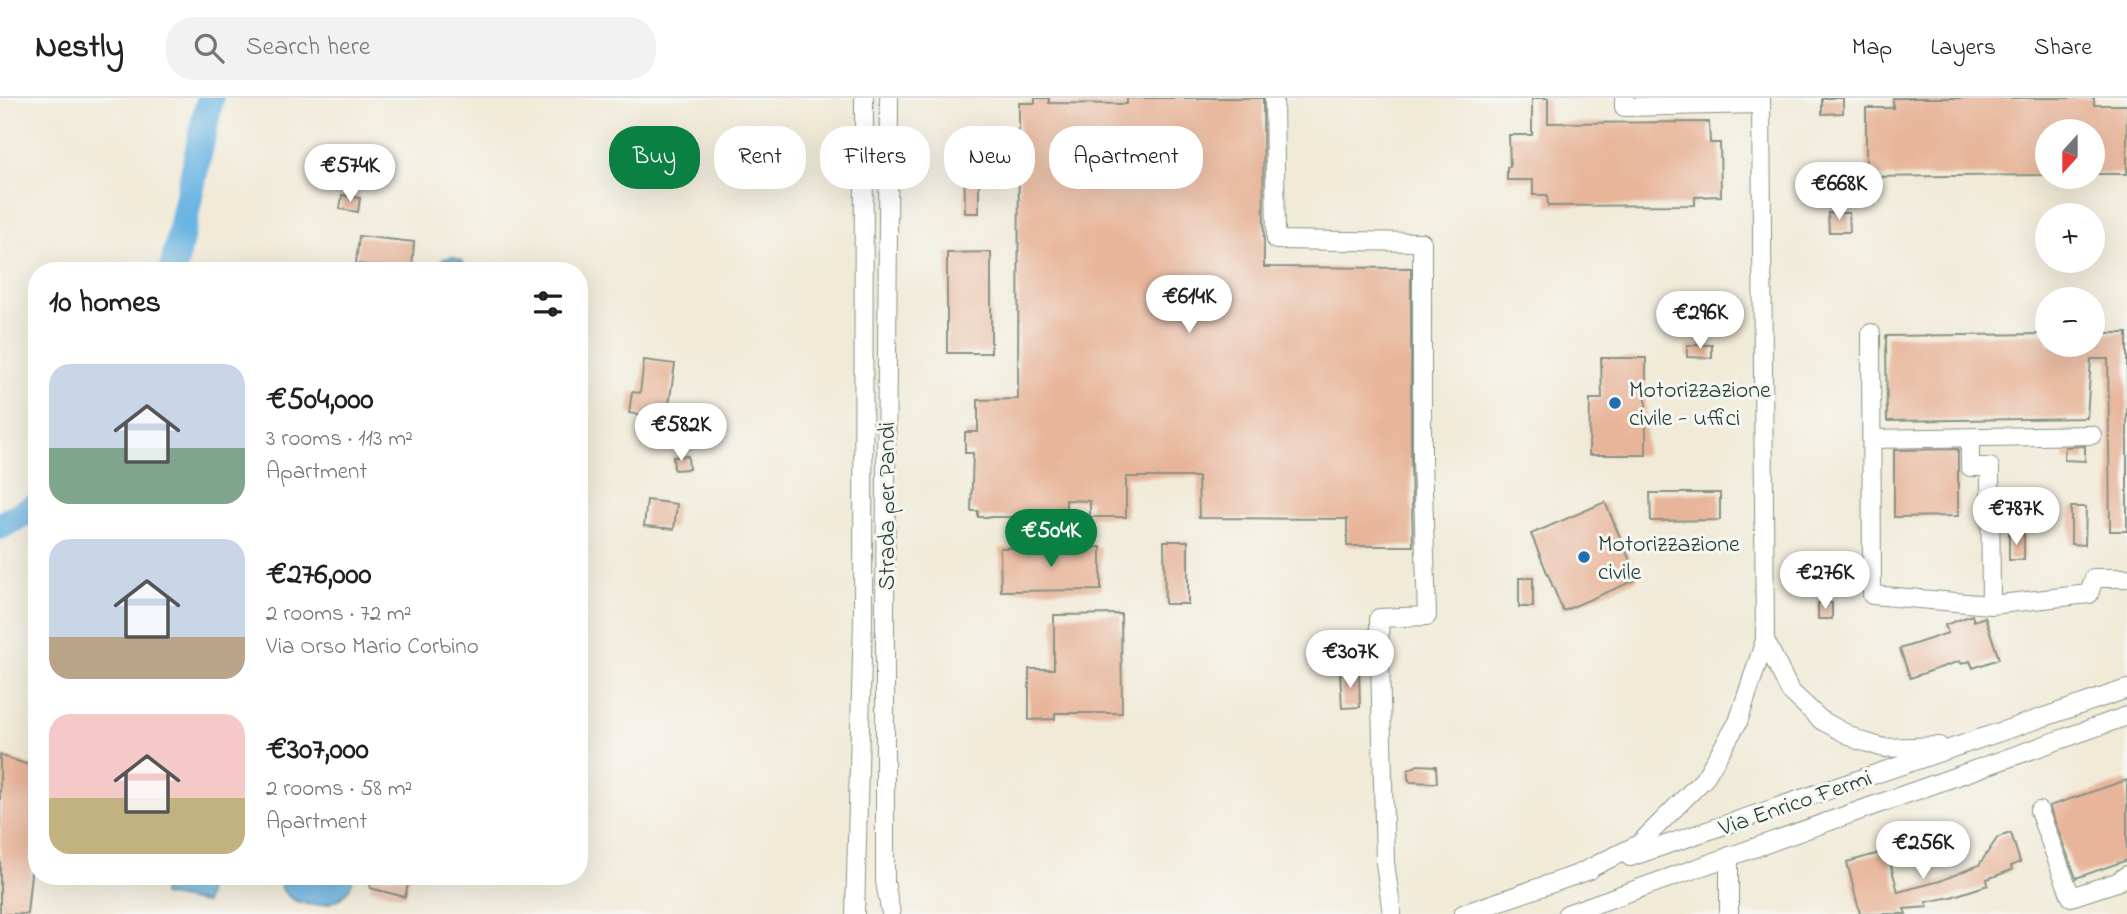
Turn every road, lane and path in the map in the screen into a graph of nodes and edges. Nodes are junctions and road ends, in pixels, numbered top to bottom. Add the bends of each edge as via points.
1 (864, 98) edge
2 (889, 98) edge
3 (1274, 98) edge
4 (1623, 98) edge
5 (1761, 101) edge
6 (1871, 333) dead end
7 (2092, 435) dead end
8 (1969, 438) junction
9 (1872, 439) junction
10 (2127, 578) edge
11 (1991, 605) junction
12 (1765, 640) junction
13 (2127, 689) edge
14 (2127, 716) edge
15 (1976, 741) junction
16 (2039, 811) dead end
17 (1729, 856) junction
18 (1578, 874) junction
19 (2127, 875) edge
20 (855, 914) edge
21 (891, 914) edge
22 (1392, 914) edge
23 (1463, 914) edge
24 (1567, 914) edge
25 (1730, 914) edge

1 - 20 street, Strada per Pandi via 863,619
2 - 21 street, Strada per Pandi via 885,883
3 - 22 street via 1276,240 1422,242 1427,616 1379,618 1385,863
4 - 5 street via 1624,107
5 - 12 street
6 - 9 street
7 - 8 street
8 - 9 street
8 - 11 street via 1970,467 1990,467
9 - 11 street via 1872,595
10 - 11 street via 2094,578 2089,594
12 - 15 street via 1790,691 1821,720 1858,740 1884,748
12 - 18 street via 1738,722 1704,779 1639,844
13 - 15 street, Via Enrico Fermi
14 - 17 street, Via Enrico Fermi
15 - 18 street, Via Enrico Fermi
16 - 19 street via 2071,897
17 - 24 street, Via Enrico Fermi
17 - 25 street
18 - 23 street, Via Enrico Fermi

